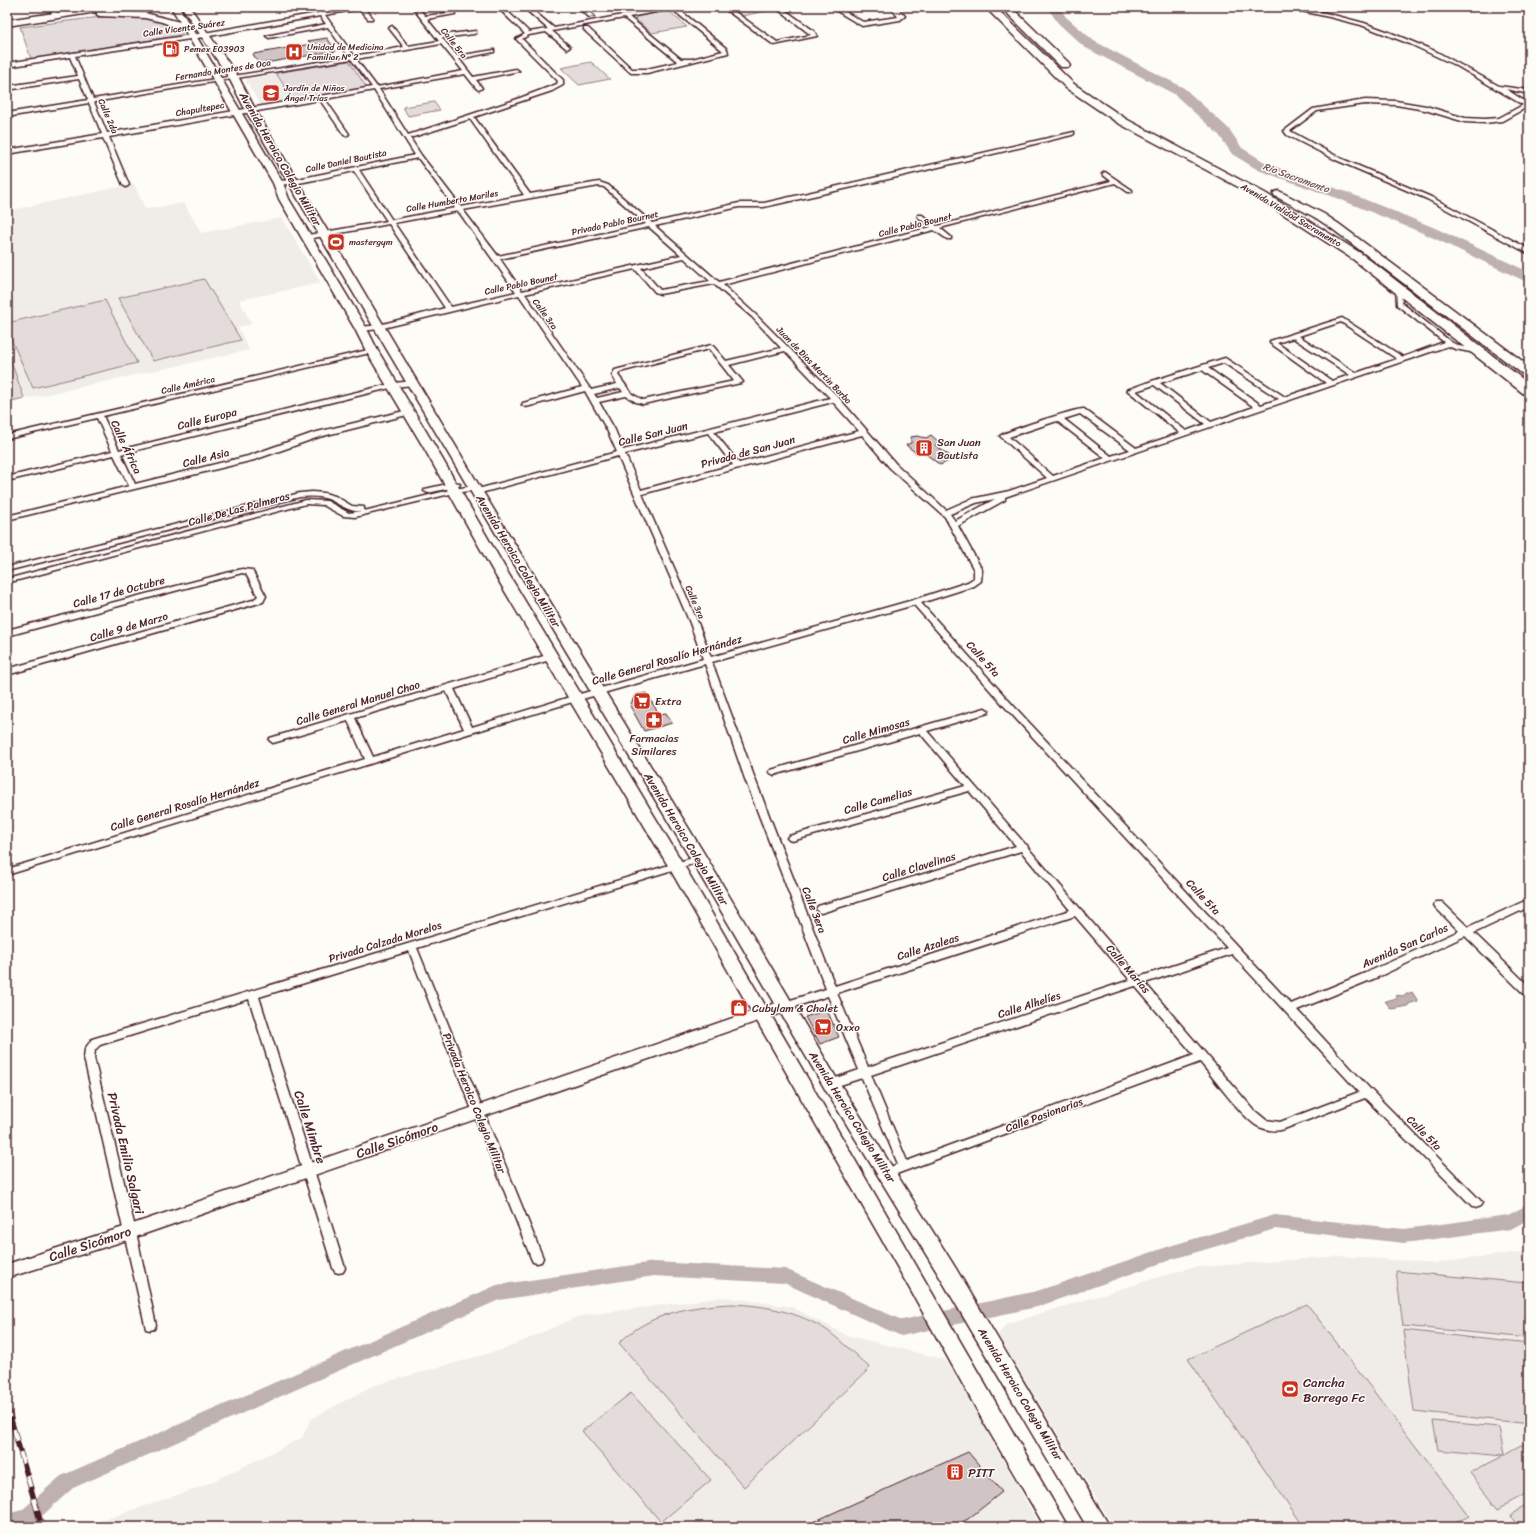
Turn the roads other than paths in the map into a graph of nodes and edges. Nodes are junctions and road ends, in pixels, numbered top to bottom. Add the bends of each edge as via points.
1 (52, 7) edge
2 (110, 7) edge
3 (147, 7) edge
4 (175, 7) edge
5 (186, 7) edge
6 (316, 7) edge
7 (362, 7) edge
8 (415, 7) edge
9 (500, 7) edge
10 (526, 7) edge
11 (580, 7) edge
12 (636, 7) edge
13 (673, 7) edge
14 (725, 7) edge
15 (778, 7) edge
16 (833, 7) edge
17 (894, 7) edge
18 (990, 7) edge
19 (1006, 7) edge
20 (1286, 7) edge
21 (644, 12) junction
22 (100, 13) junction
23 (453, 13) dead end
24 (68, 14) junction
25 (321, 15) junction
26 (56, 16) junction
27 (591, 16) dead end
28 (625, 16) junction
29 (370, 18) dead end
30 (424, 18) junction
31 (7, 23) edge
32 (330, 25) junction
33 (392, 28) dead end
34 (586, 29) dead end
35 (549, 30) junction
36 (474, 32) dead end
37 (194, 33) junction
38 (528, 34) junction
39 (269, 36) dead end
40 (441, 40) junction
41 (567, 47) dead end
42 (407, 48) junction
43 (492, 51) dead end
44 (72, 55) junction
45 (352, 57) junction
46 (455, 58) junction
47 (684, 62) junction
48 (7, 66) edge
49 (516, 71) dead end
50 (466, 72) junction
51 (1073, 73) dead end
52 (80, 77) junction
53 (234, 78) junction
54 (472, 79) junction
55 (217, 80) junction
56 (1087, 84) dead end
57 (1498, 86) junction
58 (7, 88) edge
59 (375, 88) junction
60 (479, 88) dead end
61 (1529, 92) edge
62 (321, 97) junction
63 (92, 101) junction
64 (1528, 105) edge
65 (251, 111) junction
66 (235, 112) junction
67 (7, 115) edge
68 (470, 117) junction
69 (1072, 133) dead end
70 (346, 134) dead end
71 (106, 135) junction
72 (406, 137) junction
73 (7, 152) edge
74 (419, 156) junction
75 (355, 169) junction
76 (1105, 174) dead end
77 (1116, 181) junction
78 (293, 182) junction
79 (278, 183) junction
80 (599, 184) joint
81 (126, 185) dead end
82 (1130, 191) dead end
83 (528, 196) junction
84 (460, 209) junction
85 (920, 216) dead end
86 (390, 221) junction
87 (650, 225) junction
88 (937, 229) junction
89 (324, 235) junction
90 (308, 237) junction
91 (950, 238) dead end
92 (1529, 252) edge
93 (685, 256) junction
94 (496, 258) junction
95 (637, 267) junction
96 (717, 283) junction
97 (1398, 288) junction
98 (520, 294) junction
99 (449, 309) junction
100 (379, 327) junction
101 (362, 329) junction
102 (1294, 335) junction
103 (1449, 343) junction
104 (786, 349) junction
105 (372, 351) junction
106 (1480, 352) junction
107 (1402, 359) junction
108 (724, 364) junction
109 (1203, 367) junction
110 (1529, 372) edge
111 (1354, 375) junction
112 (1154, 382) junction
113 (413, 383) junction
114 (1331, 383) junction
115 (622, 385) junction
116 (394, 386) junction
117 (588, 390) junction
118 (1529, 391) edge
119 (628, 393) junction
120 (835, 399) junction
121 (1284, 399) junction
122 (595, 401) junction
123 (526, 405) dead end
124 (1260, 408) junction
125 (408, 412) junction
126 (100, 415) junction
127 (1058, 418) junction
128 (1210, 425) junction
129 (710, 431) junction
130 (864, 432) junction
131 (1185, 433) junction
132 (7, 437) edge
133 (1135, 450) junction
134 (116, 452) junction
135 (621, 453) junction
136 (1110, 459) junction
137 (737, 466) junction
138 (7, 479) edge
139 (1052, 479) junction
140 (134, 487) junction
141 (452, 488) junction
142 (474, 488) junction
143 (638, 493) junction
144 (1011, 493) junction
145 (321, 498) junction
146 (944, 513) junction
147 (7, 518) edge
148 (954, 525) junction
149 (104, 544) junction
150 (109, 554) junction
151 (7, 569) edge
152 (236, 572) joint
153 (7, 581) edge
154 (971, 584) joint
155 (916, 602) junction
156 (7, 632) edge
157 (550, 657) junction
158 (707, 661) junction
159 (7, 672) edge
160 (449, 687) junction
161 (597, 693) junction
162 (576, 698) junction
163 (985, 711) dead end
164 (350, 716) junction
165 (468, 730) junction
166 (922, 730) junction
167 (273, 740) dead end
168 (370, 761) junction
169 (774, 772) dead end
170 (970, 788) junction
171 (792, 838) dead end
172 (1024, 847) junction
173 (699, 859) junction
174 (676, 866) junction
175 (7, 872) edge
176 (1529, 903) edge
177 (1439, 905) dead end
178 (821, 909) dead end
179 (1078, 911) junction
180 (1467, 932) junction
181 (412, 947) junction
182 (1235, 949) junction
183 (1139, 982) junction
184 (831, 990) junction
185 (1529, 992) edge
186 (253, 995) junction
187 (785, 1006) junction
188 (1290, 1009) junction
189 (762, 1014) junction
190 (1201, 1057) junction
191 (90, 1058) joint
192 (865, 1072) junction
193 (831, 1084) junction
194 (1367, 1093) junction
195 (478, 1112) junction
196 (904, 1166) junction
197 (309, 1171) junction
198 (887, 1173) junction
199 (1476, 1203) dead end
200 (130, 1232) junction
201 (537, 1258) dead end
202 (339, 1268) dead end
203 (7, 1271) edge
204 (150, 1325) dead end
205 (1057, 1527) edge
206 (1099, 1527) edge

1 - 26 street
2 - 24 main road
3 - 22 main road
4 - 37 main road, Avenida Heroico Colegio Militar
5 - 37 main road, Avenida Heroico Colegio Militar
6 - 25 street, Calle 3ra
7 - 25 street, Calle Vicente Suárez
7 - 29 street
8 - 30 street, Calle 5ra
9 - 38 street
10 - 35 street
11 - 27 street
12 - 21 street
13 - 21 street
13 - 47 street via 726,51
14 - 15 street via 776,44 814,36
16 - 17 street via 865,25 900,18 902,16
18 - 97 highway, Avenida Vialidad Sacramento via 1070,86 1128,124 1261,195 1307,223
19 - 51 highway
20 - 57 street via 1336,17 1394,36
21 - 28 street
22 - 24 main road
22 - 37 main road via 151,15 174,22
23 - 30 street
24 - 26 main road
25 - 32 street, Calle 3ra
25 - 37 street, Calle Vicente Suárez
26 - 31 main road
28 - 35 street
28 - 47 street via 677,60
30 - 40 street, Calle 5ra
32 - 39 street
32 - 45 street, Calle 3ra
33 - 42 street
34 - 47 street via 631,71 647,71
35 - 38 street
35 - 41 street
36 - 40 street, Fernando Montes de Oca
37 - 44 street, Calle Vicente Suárez
37 - 53 main road, Avenida Heroico Colegio Militar
37 - 55 main road, Avenida Heroico Colegio Militar
38 - 68 street via 519,39 561,83 550,90
40 - 42 street, Fernando Montes de Oca
40 - 46 street, Calle 5ra
42 - 45 street, Fernando Montes de Oca
43 - 46 street
44 - 48 street, Calle Vicente Suárez
44 - 52 street, Calle 2da
45 - 53 street, Fernando Montes de Oca
45 - 59 street, Calle 3ra
46 - 50 street, Calle 5ra
49 - 54 street
50 - 54 street, Calle 5ra
50 - 59 street, Chapultepec
52 - 58 street
52 - 63 street, Calle 2da
53 - 55 street, Fernando Montes de Oca
53 - 65 main road, Avenida Heroico Colegio Militar
54 - 60 street, Calle 5ra
55 - 63 street, Fernando Montes de Oca
55 - 66 main road, Avenida Heroico Colegio Militar
56 - 110 highway, Avenida Vialidad Sacramento via 1116,105 1320,216
57 - 61 street
57 - 64 street
59 - 62 street, Chapultepec
59 - 72 street, Calle 3ra
62 - 65 street, Chapultepec
62 - 70 street
63 - 67 street, Fernando Montes de Oca
63 - 71 street, Calle 2da
64 - 92 street via 1504,118 1485,122 1465,120 1396,102 1361,102 1315,110 1287,131 1338,159 1429,198
65 - 66 street, Chapultepec
65 - 78 main road, Avenida Heroico Colegio Militar
66 - 71 street, Chapultepec
66 - 79 main road, Avenida Heroico Colegio Militar
68 - 72 street
68 - 83 street
69 - 87 street, Privada Pablo Bournet via 764,205 738,205
71 - 73 street, Chapultepec
71 - 81 street, Calle 2da
72 - 74 street, Calle 3ra
74 - 75 street, Calle Daniel Bautista
74 - 84 street, Calle 3ra
75 - 78 street, Calle Daniel Bautista
75 - 86 street
76 - 77 street
77 - 82 street
77 - 88 street, Calle Pablo Bounet
78 - 79 street, Calle Daniel Bautista
78 - 89 main road, Avenida Heroico Colegio Militar
79 - 90 main road, Avenida Heroico Colegio Militar via 284,199
80 - 83 street, Calle Humberto Mariles
80 - 87 street, Juan de Dios Martin Barba via 606,186
83 - 84 street, Calle Humberto Mariles
84 - 86 street, Calle Humberto Mariles
84 - 94 street, Calle 3ra
85 - 88 street
86 - 89 street, Calle Humberto Mariles
86 - 99 street
87 - 93 street, Juan de Dios Martin Barba
87 - 94 street, Privada Pablo Bournet
88 - 91 street
88 - 96 street, Calle Pablo Bounet
89 - 90 street, Calle Humberto Mariles
89 - 100 main road, Avenida Heroico Colegio Militar
90 - 101 main road, Avenida Heroico Colegio Militar
93 - 95 street, Calle Pablo Bounet
93 - 96 street, Juan de Dios Martin Barba
94 - 98 street, Calle 3ra
95 - 96 street, Calle Pablo Bounet via 657,291
95 - 98 street, Calle Pablo Bounet
96 - 104 street, Juan de Dios Martin Barba
97 - 103 street via 1399,304
97 - 106 highway, Avenida Vialidad Sacramento
98 - 99 street, Calle Pablo Bounet
98 - 117 street, Calle 3ra
99 - 100 street, Calle Pablo Bounet
100 - 101 street, Calle Pablo Bounet
100 - 113 main road, Avenida Heroico Colegio Militar
101 - 105 main road, Avenida Heroico Colegio Militar
102 - 107 street via 1342,320
102 - 111 street
102 - 114 street via 1272,342
103 - 106 street via 1457,348
103 - 107 street
104 - 108 street
104 - 120 street, Juan de Dios Martin Barba
105 - 116 main road, Avenida Heroico Colegio Militar
105 - 126 street, Calle América
106 - 118 highway, Avenida Vialidad Sacramento
107 - 111 street
108 - 115 street via 711,347 618,371 615,374
108 - 119 street via 739,382 646,402 637,400
109 - 112 street
109 - 121 street via 1225,360
109 - 124 street
111 - 114 street
112 - 128 street
112 - 131 street via 1131,390
113 - 116 street, Calle Europa
113 - 142 main road, Avenida Heroico Colegio Militar
114 - 121 street
115 - 117 street
115 - 119 street
116 - 125 main road, Avenida Heroico Colegio Militar
116 - 134 street, Calle Europa
117 - 122 street, Calle 3ra
117 - 123 street
119 - 122 street
120 - 129 street, Calle San Juan
120 - 130 street, Juan de Dios Martin Barba
121 - 124 street
122 - 135 street, Calle 3ra
124 - 128 street
125 - 140 street, Calle Asia via 316,435 251,458
125 - 141 main road, Avenida Heroico Colegio Militar
126 - 132 street, Calle América
126 - 134 street, Calle África
127 - 133 street via 1081,411
127 - 136 street
127 - 139 street via 1004,436
128 - 131 street
129 - 135 street, Calle San Juan
129 - 137 street
130 - 137 street, Privada de San Juan
130 - 146 street, Juan de Dios Martin Barba via 894,466
131 - 133 street
133 - 136 street
134 - 138 street, Calle Europa
134 - 140 street, Calle África
135 - 142 street, Calle San Juan
135 - 143 street, Calle 3ra
136 - 139 street
137 - 143 street, Privada de San Juan
139 - 144 street
140 - 147 street, Calle Asia
141 - 142 street, Calle De Las Palmeras
141 - 145 street, Calle De Las Palmeras via 351,516
141 - 157 main road, Avenida Heroico Colegio Militar
142 - 161 main road, Avenida Heroico Colegio Militar
143 - 158 street, Calle 3ra via 694,623
144 - 146 street via 974,501
144 - 148 street
145 - 149 street, Calle De Las Palmeras via 300,495
145 - 150 street, Calle De Las Palmeras
146 - 148 street, Juan de Dios Martin Barba
148 - 154 street, Juan de Dios Martin Barba via 978,570 978,579
149 - 150 street
149 - 151 street, Calle De Las Palmeras
150 - 153 street, Calle De Las Palmeras
152 - 156 street, Calle 17 de Octubre
152 - 159 street, Calle 9 de Marzo via 249,572 262,596 260,600
154 - 155 street, Calle General Rosalío Hernández
155 - 158 street, Calle General Rosalío Hernández
155 - 182 street, Calle 5ta
157 - 160 street, Calle General Manuel Chao
157 - 162 main road, Avenida Heroico Colegio Militar
158 - 161 street, Calle General Rosalío Hernández
158 - 184 street, Calle 3era
160 - 164 street, Calle General Manuel Chao
160 - 165 street
161 - 162 street, Calle General Rosalío Hernández
161 - 173 main road, Avenida Heroico Colegio Militar
162 - 165 street, Calle General Rosalío Hernández
162 - 174 main road, Avenida Heroico Colegio Militar
163 - 166 street, Calle Mimosas
164 - 167 street, Calle General Manuel Chao
164 - 168 street
165 - 168 street, Calle General Rosalío Hernández
166 - 169 street, Calle Mimosas
166 - 170 street, Calle Marías
168 - 175 street, Calle General Rosalío Hernández
170 - 171 street, Calle Camelias
170 - 172 street, Calle Marías
172 - 178 street, Calle Clavelinas
172 - 179 street, Calle Marías
173 - 174 street, Privada Calzada Morelos
173 - 187 main road, Avenida Heroico Colegio Militar
174 - 181 street, Privada Calzada Morelos
174 - 189 main road, Avenida Heroico Colegio Militar
176 - 180 street, Avenida San Carlos
177 - 180 street
179 - 183 street, Calle Marías
179 - 184 street, Calle Azaleas
180 - 185 street
180 - 188 street, Avenida San Carlos
181 - 186 street, Privada Calzada Morelos
181 - 195 street, Privada Heroico Colegio Militar
182 - 183 street, Calle Alhelíes
182 - 188 street, Calle 5ta
183 - 190 street, Calle Marías
183 - 192 street, Calle Alhelíes
184 - 187 street, Calle Azaleas
184 - 192 street, Calle 3era
186 - 191 street, Privada Calzada Morelos via 96,1042 89,1050
186 - 197 street, Calle Mimbre
187 - 189 street, Calle Sicómoro
187 - 193 main road, Avenida Heroico Colegio Militar
188 - 194 street, Calle 5ta
189 - 195 street, Calle Sicómoro
189 - 205 main road, Avenida Heroico Colegio Militar
190 - 194 street, Calle Marías via 1250,1113 1262,1123 1271,1126 1280,1126
190 - 196 street, Calle Pasionarias
191 - 200 street, Privada Emilio Salgari
192 - 193 street, Calle Alhelíes
192 - 196 street, Calle 3era
193 - 198 main road, Avenida Heroico Colegio Militar
194 - 199 street, Calle 5ta
195 - 197 street, Calle Sicómoro
195 - 201 street, Privada Heroico Colegio Militar
196 - 198 street, Calle Pasionarias
197 - 200 street, Calle Sicómoro
197 - 202 street, Calle Mimbre
198 - 206 main road, Avenida Heroico Colegio Militar
200 - 203 street, Calle Sicómoro
200 - 204 street, Privada Emilio Salgari

